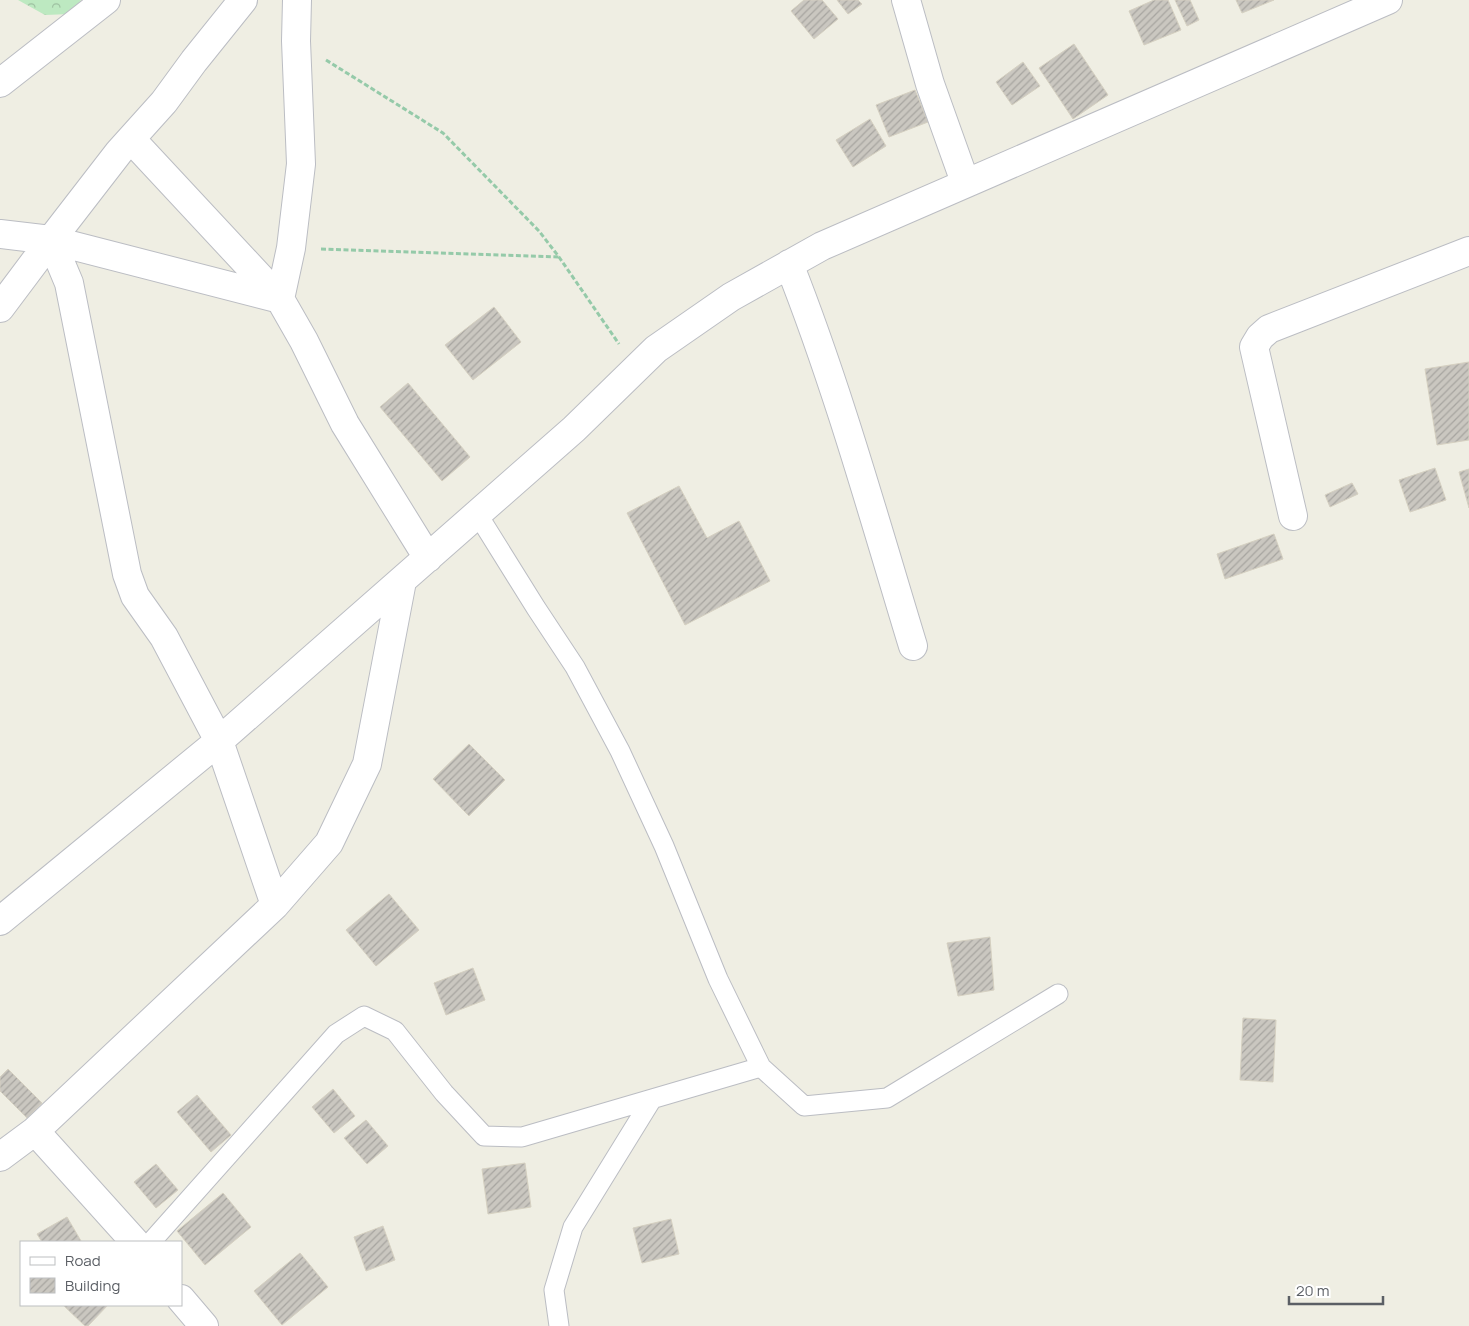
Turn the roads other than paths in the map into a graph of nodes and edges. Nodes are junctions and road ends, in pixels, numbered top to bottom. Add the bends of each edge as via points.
1 (106, 0) edge
2 (242, 0) edge
3 (297, 0) edge
4 (906, 0) edge
5 (1388, 0) edge
6 (0, 82) edge
7 (131, 139) junction
8 (965, 182) junction
9 (0, 234) edge
10 (50, 240) junction
11 (1469, 251) edge
12 (789, 264) junction
13 (280, 299) junction
14 (0, 308) edge
15 (478, 514) junction
16 (1293, 516) dead end
17 (428, 558) junction
18 (402, 581) junction
19 (913, 646) dead end
20 (219, 741) junction
21 (275, 905) junction
22 (0, 921) edge
23 (1058, 994) dead end
24 (761, 1067) junction
25 (652, 1099) junction
26 (35, 1131) junction
27 (0, 1157) edge
28 (134, 1241) edge
29 (152, 1241) edge
30 (182, 1299) edge
31 (204, 1326) edge
32 (559, 1326) edge

1 - 6 street
2 - 7 street via 164,102
3 - 13 street via 301,164 291,248
4 - 8 street via 930,84
5 - 8 street
7 - 10 street
7 - 13 street
8 - 12 street
9 - 10 street
10 - 13 street
10 - 14 street
10 - 20 street via 69,283 127,574 135,596 164,637
11 - 16 street via 1270,329 1260,337 1254,348
12 - 15 street via 731,296 656,349 574,429
12 - 19 street via 848,431
13 - 17 street via 345,424
15 - 17 street
15 - 24 lane via 575,667 620,751 664,846 718,979
17 - 18 street
18 - 20 street
18 - 21 street via 367,764 329,843
20 - 21 street
20 - 22 street
21 - 26 street
23 - 24 lane via 887,1098 804,1106
24 - 25 lane
25 - 29 lane via 522,1137 484,1136 444,1093 395,1030 364,1016 336,1034
25 - 32 lane via 573,1227 554,1290
26 - 27 street
26 - 28 street
30 - 31 street

